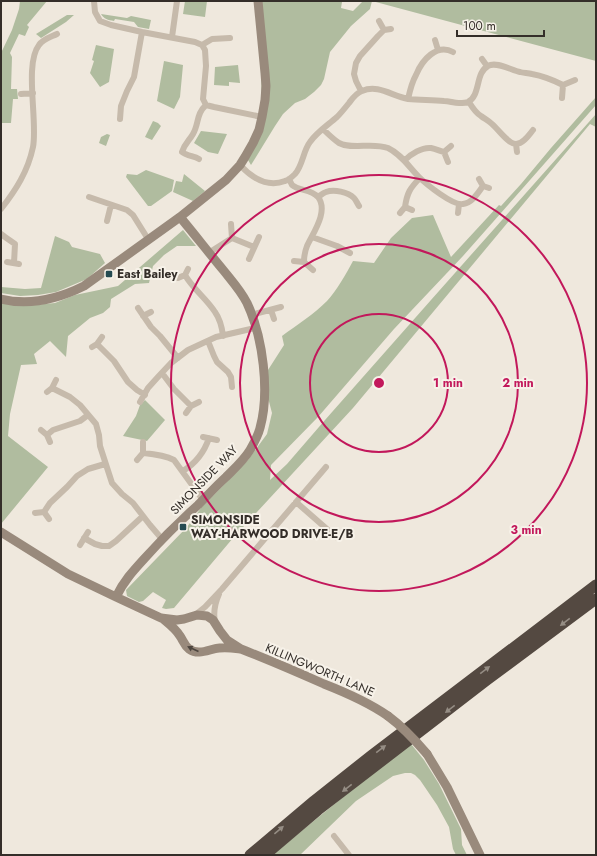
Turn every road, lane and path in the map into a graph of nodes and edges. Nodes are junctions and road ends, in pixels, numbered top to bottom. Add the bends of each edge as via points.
1 (94, 1) edge
2 (177, 1) edge
3 (258, 1) edge
4 (379, 21) dead end
5 (142, 32) junction
6 (57, 34) dead end
7 (172, 37) junction
8 (230, 38) dead end
9 (435, 40) dead end
10 (202, 45) junction
11 (438, 50) junction
12 (454, 52) dead end
13 (482, 59) dead end
14 (486, 66) junction
15 (575, 80) dead end
16 (563, 85) junction
17 (361, 91) junction
18 (32, 93) junction
19 (21, 94) dead end
20 (562, 98) dead end
21 (408, 99) junction
22 (469, 102) junction
23 (206, 105) junction
24 (262, 117) junction
25 (120, 119) dead end
26 (323, 129) junction
27 (533, 130) dead end
28 (516, 144) junction
29 (451, 146) dead end
30 (444, 152) junction
31 (517, 152) dead end
32 (199, 159) dead end
33 (405, 160) junction
34 (448, 162) dead end
35 (240, 166) junction
36 (420, 178) junction
37 (479, 179) dead end
38 (289, 180) junction
39 (360, 193) dead end
40 (89, 197) dead end
41 (318, 197) junction
42 (354, 197) junction
43 (111, 204) junction
44 (459, 204) junction
45 (359, 206) dead end
46 (405, 207) junction
47 (1, 209) edge
48 (412, 210) dead end
49 (400, 213) dead end
50 (458, 213) dead end
51 (180, 217) junction
52 (107, 221) dead end
53 (231, 224) dead end
54 (1, 234) edge
55 (259, 237) dead end
56 (312, 237) junction
57 (232, 238) junction
58 (148, 239) junction
59 (337, 246) junction
60 (254, 247) junction
61 (210, 252) junction
62 (334, 252) dead end
63 (350, 253) dead end
64 (249, 259) dead end
65 (294, 261) dead end
66 (7, 262) dead end
67 (304, 262) junction
68 (313, 270) dead end
69 (178, 278) dead end
70 (1, 299) edge
71 (281, 307) dead end
72 (138, 308) dead end
73 (271, 310) junction
74 (150, 312) dead end
75 (251, 315) junction
76 (144, 316) junction
77 (274, 319) dead end
78 (255, 328) junction
79 (223, 336) junction
80 (102, 337) dead end
81 (208, 340) junction
82 (178, 358) junction
83 (162, 372) junction
84 (238, 373) dead end
85 (231, 376) junction
86 (56, 380) dead end
87 (232, 387) dead end
88 (144, 395) junction
89 (140, 402) dead end
90 (199, 402) dead end
91 (191, 406) junction
92 (186, 413) dead end
93 (88, 415) junction
94 (41, 430) dead end
95 (47, 435) junction
96 (217, 440) dead end
97 (50, 442) dead end
98 (143, 442) dead end
99 (142, 453) junction
100 (137, 460) dead end
101 (105, 464) junction
102 (326, 467) dead end
103 (182, 471) junction
104 (203, 500) junction
105 (296, 502) junction
106 (44, 512) junction
107 (36, 513) dead end
108 (143, 516) junction
109 (49, 519) dead end
110 (1, 532) edge
111 (336, 537) dead end
112 (162, 539) junction
113 (80, 545) dead end
114 (596, 586) edge
115 (222, 589) junction
116 (116, 597) junction
117 (596, 598) edge
118 (192, 616) junction
119 (161, 618) junction
120 (216, 625) junction
121 (181, 637) junction
122 (209, 650) junction
123 (241, 650) junction
124 (334, 836) dead end
125 (347, 854) edge
126 (250, 855) edge
127 (265, 855) edge
128 (480, 855) edge

1 - 5 street via 95,12 100,21
2 - 7 street
3 - 24 street via 266,86
4 - 17 street via 387,30 356,63 354,74
5 - 7 street
5 - 25 street via 134,77 121,106
6 - 18 street via 47,38 35,52
7 - 10 street
8 - 10 street via 212,39
9 - 11 street
10 - 23 street via 205,50 203,99
11 - 12 street
11 - 21 street via 426,59 416,73
13 - 14 street
14 - 16 street via 504,66 551,79
14 - 22 street via 480,75 476,92
15 - 16 street
16 - 20 street
17 - 21 street via 379,89
17 - 26 street
18 - 19 street
18 - 47 street via 34,136 30,159 20,183
21 - 22 street
22 - 28 street via 480,116
23 - 24 street
23 - 32 street via 202,108 194,133 184,145 182,152
24 - 35 street via 253,144
26 - 33 street via 340,143 350,146 383,147
26 - 38 street via 310,141 295,174
27 - 28 street
28 - 31 street
29 - 30 street
30 - 33 street via 425,148
30 - 34 street
33 - 36 street
35 - 38 street via 265,183
35 - 51 street
36 - 44 street
36 - 46 street via 408,192
37 - 44 street via 486,187 474,198
38 - 41 street via 293,185
39 - 42 street
40 - 43 street
41 - 42 street via 335,191
41 - 56 street via 322,206
42 - 45 street
43 - 52 street
43 - 58 street via 133,215
44 - 50 street
46 - 48 street
46 - 49 street
51 - 58 street
51 - 61 street, SIMONSIDE WAY
53 - 57 street
54 - 66 street via 15,244 16,264
55 - 60 street
56 - 59 street
56 - 67 street via 304,255
57 - 60 street
57 - 61 street
58 - 70 street via 72,292 42,301
59 - 62 street
59 - 63 street
60 - 64 street
61 - 75 street, SIMONSIDE WAY via 239,290
65 - 67 street
67 - 68 street
69 - 79 street via 186,272 189,283 216,313
71 - 73 street
72 - 76 street
73 - 75 street
73 - 77 street
74 - 76 street
75 - 78 street, SIMONSIDE WAY
76 - 82 street
78 - 79 street
78 - 104 street, SIMONSIDE WAY via 264,381 260,428 249,452
79 - 81 street
80 - 88 street via 94,346 114,361 128,382
81 - 82 street
81 - 85 street via 214,356
82 - 83 street
83 - 88 street
83 - 91 street
84 - 85 street
85 - 87 street
86 - 93 street via 49,390 70,397
88 - 89 street
90 - 91 street
91 - 92 street
93 - 95 street
93 - 101 street via 96,424
94 - 95 street
95 - 97 street
96 - 103 street via 206,438 205,450
98 - 99 street
99 - 100 street
99 - 103 street via 168,457 174,460
101 - 106 street via 88,469 77,476
101 - 108 street via 112,483 133,502
102 - 105 street
103 - 104 street
104 - 112 street, SIMONSIDE WAY
105 - 111 street
105 - 115 street
106 - 107 street
106 - 109 street
108 - 112 street
108 - 113 street via 109,546 102,546 86,535
110 - 116 street via 68,574
112 - 116 street, SIMONSIDE WAY via 127,578
126 -> 114 highway via 366,760
115 - 118 street via 205,608
115 - 120 street via 215,608
116 - 119 street
117 -> 127 highway via 318,810
118 - 119 street via 177,620
118 - 120 street via 207,616
118 - 121 street via 182,625
119 - 121 street
120 - 122 street via 217,640
120 - 123 street via 227,640
122 -> 121 street via 192,651
122 - 123 street via 232,647
123 - 128 street, KILLINGWORTH LANE, bridge via 355,696 400,724 427,754 440,774
124 - 125 street

